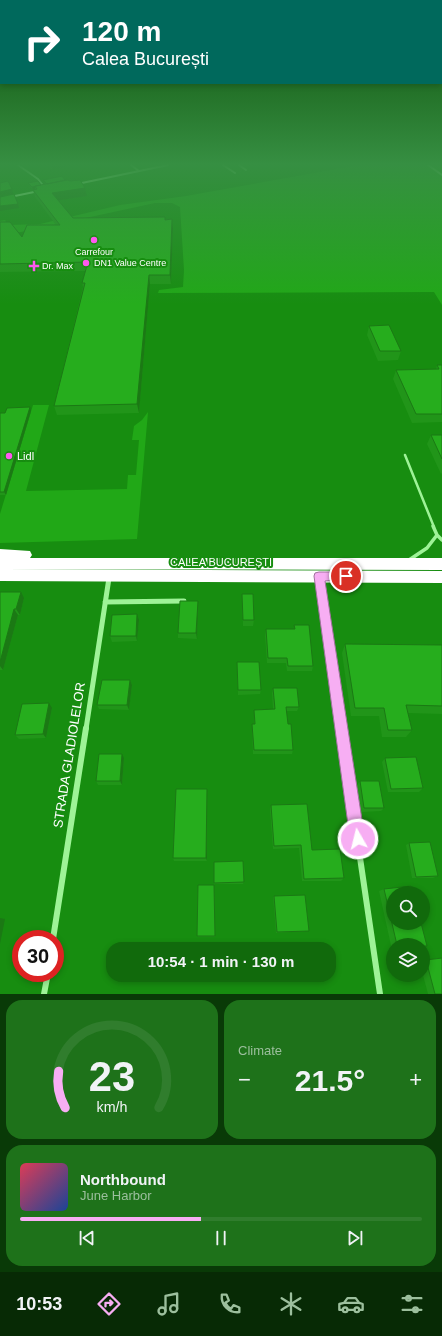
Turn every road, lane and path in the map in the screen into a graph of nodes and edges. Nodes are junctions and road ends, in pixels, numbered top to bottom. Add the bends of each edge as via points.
1 (405, 455) dead end
2 (437, 535) junction
3 (442, 540) edge
4 (0, 554) edge
5 (0, 563) edge
6 (401, 564) junction
7 (442, 564) edge
8 (111, 569) junction
9 (0, 575) edge
10 (319, 576) junction
11 (442, 577) edge
12 (193, 601) edge
13 (105, 602) junction
14 (54, 930) edge
15 (46, 982) edge
16 (44, 994) edge
17 (380, 994) edge

1 - 2 lane
2 - 3 lane
2 - 6 lane via 427,548
4 - 8 highway via 80,556
5 - 8 highway, CALEA BUCUREȘTI
6 - 7 highway, CALEA BUCUREȘTI
6 - 8 highway, CALEA BUCUREȘTI
8 - 9 highway, CALEA BUCUREȘTI
8 - 10 highway, CALEA BUCUREȘTI
8 - 13 street, STRADA GLADIOLELOR
10 - 11 highway, CALEA BUCUREȘTI
10 - 17 street
12 - 13 street
13 - 14 street, STRADA GLADIOLELOR
15 - 16 street

